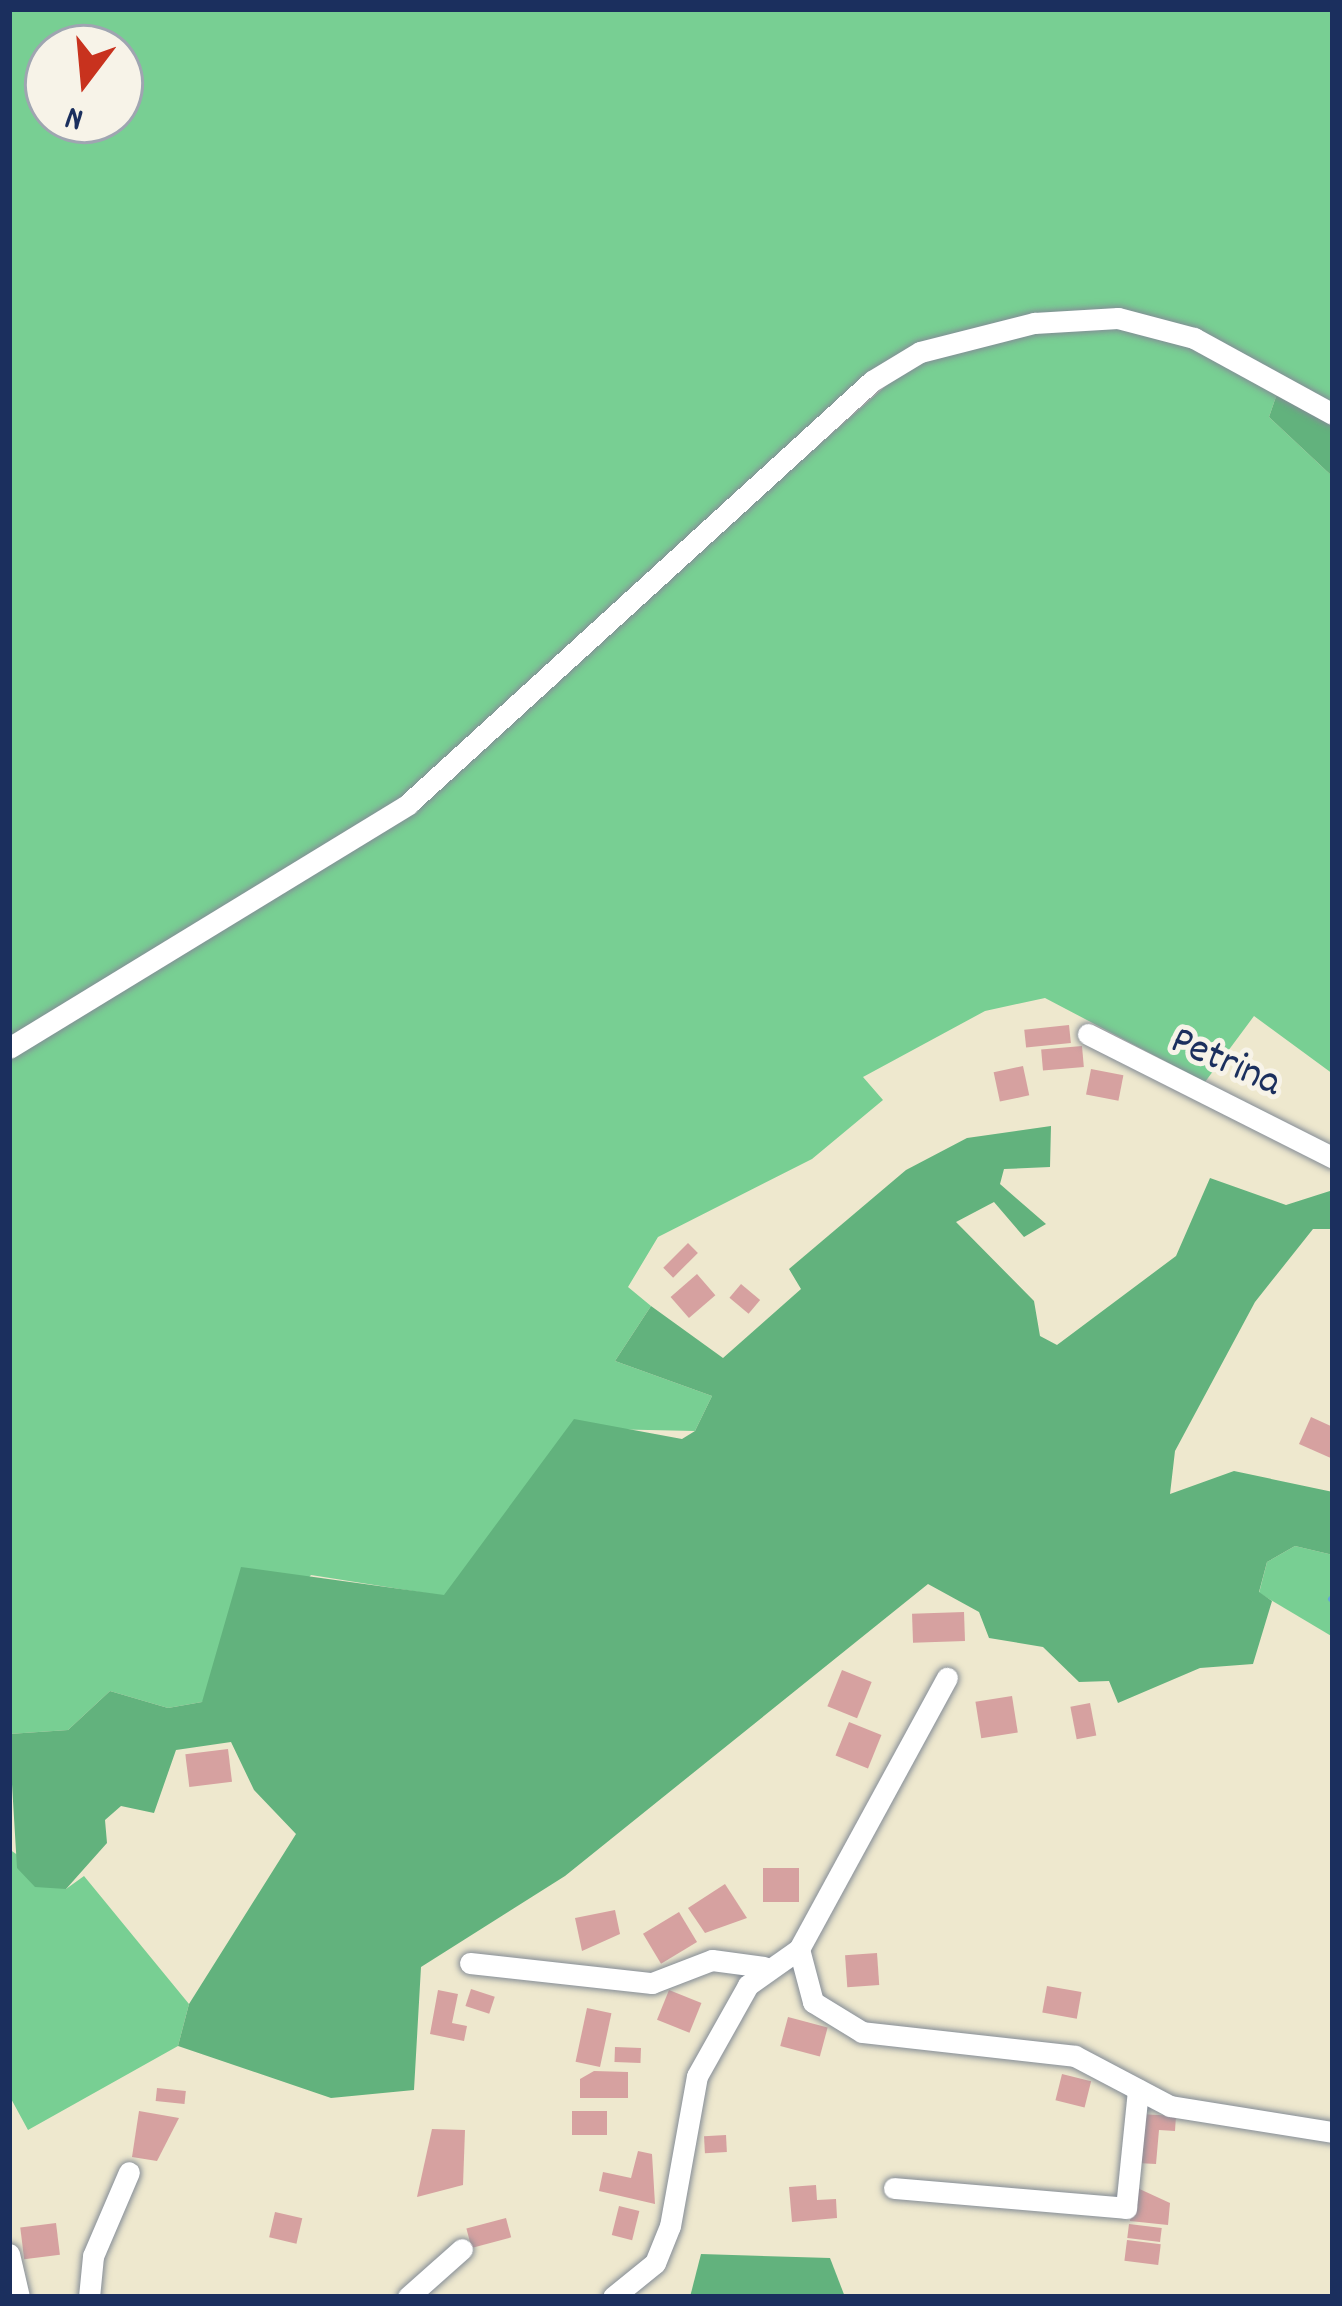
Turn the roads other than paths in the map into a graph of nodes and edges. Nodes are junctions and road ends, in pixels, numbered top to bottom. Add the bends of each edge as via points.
1 (1333, 414) edge
2 (1088, 1034) dead end
3 (9, 1048) edge
4 (1333, 1158) edge
5 (947, 1678) dead end
6 (799, 1949) junction
7 (470, 1963) dead end
8 (764, 1967) junction
9 (1138, 2090) junction
10 (1333, 2132) edge
11 (129, 2171) dead end
12 (894, 2188) dead end
13 (461, 2249) dead end
14 (9, 2254) edge
15 (19, 2297) edge
16 (89, 2297) edge
17 (408, 2297) edge
18 (613, 2297) edge

1 - 3 street via 1194,338 1118,318 1034,323 920,352 872,381 408,804
2 - 4 street, Petrina
5 - 6 street
6 - 8 street
6 - 9 street via 813,2002 862,2032 1075,2056
7 - 8 street via 652,1983 712,1960
8 - 18 street via 697,2076 655,2263
9 - 10 street via 1170,2106
9 - 12 street via 1126,2208
11 - 16 street via 93,2256
13 - 17 street
14 - 15 street

